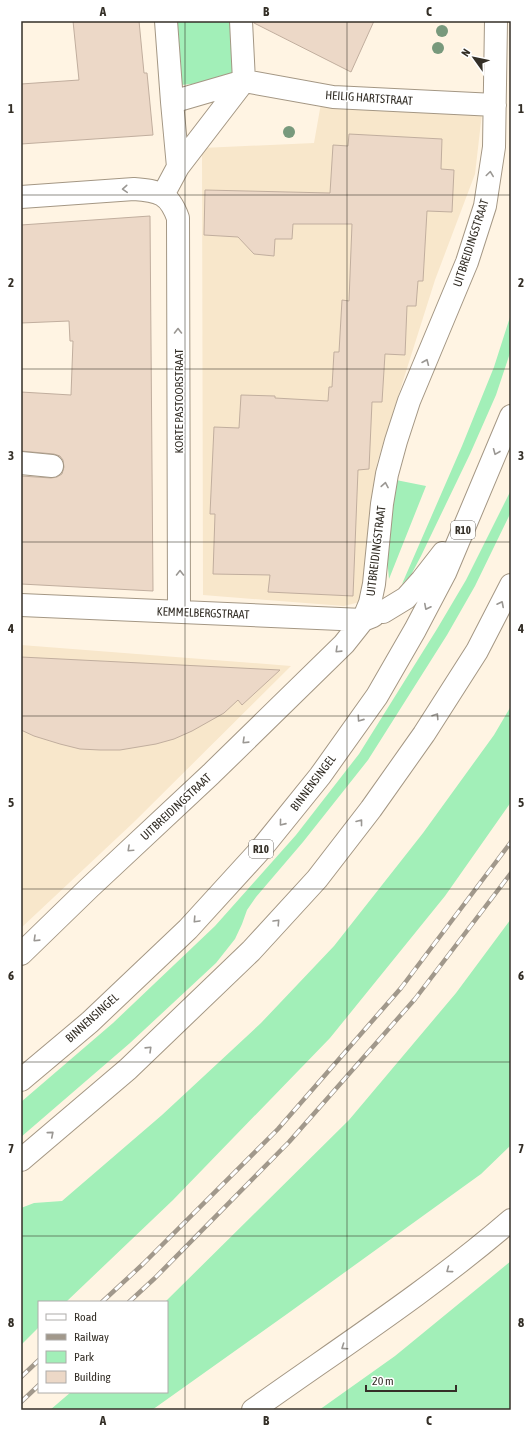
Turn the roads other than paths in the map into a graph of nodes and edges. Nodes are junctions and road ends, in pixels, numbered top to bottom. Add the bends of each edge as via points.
1 (166, 21) edge
2 (241, 21) edge
3 (496, 21) edge
4 (244, 81) junction
5 (172, 102) junction
6 (495, 105) junction
7 (178, 167) junction
8 (163, 195) junction
9 (21, 197) edge
10 (511, 416) edge
11 (21, 463) edge
12 (52, 466) dead end
13 (481, 488) junction
14 (511, 585) edge
15 (21, 605) edge
16 (179, 612) junction
17 (363, 620) junction
18 (21, 954) edge
19 (21, 1080) edge
20 (21, 1160) edge
21 (511, 1220) edge
22 (253, 1410) edge

1 - 5 main road
2 - 4 main road
3 - 6 main road, UITBREIDINGSTRAAT
4 - 5 main road, HEILIG HARTSTRAAT
4 - 6 main road, HEILIG HARTSTRAAT via 333,97
4 - 7 main road
5 - 7 main road
17 -> 6 main road, UITBREIDINGSTRAAT via 374,584 382,504 396,441 409,401 468,262 485,206 494,147
7 - 8 main road
8 -> 9 main road via 149,190 134,189
16 -> 8 main road, KORTE PASTOORSTRAAT via 178,218 173,204
10 -> 13 main road, BINNENSINGEL / R10
11 - 12 main road
13 - 17 main road, KEMMELBERGSTRAAT via 441,556 406,598
13 -> 19 main road, BINNENSINGEL / R10 via 445,573 416,630 377,696 320,776 261,849 188,929 90,1022
20 -> 14 main road via 128,1069 251,951 317,879 424,734 478,651
15 - 16 main road, KEMMELBERGSTRAAT
16 - 17 main road, KEMMELBERGSTRAAT
17 -> 18 main road, UITBREIDINGSTRAAT via 344,644 212,774 88,888
21 -> 22 main road via 480,1247 376,1325

